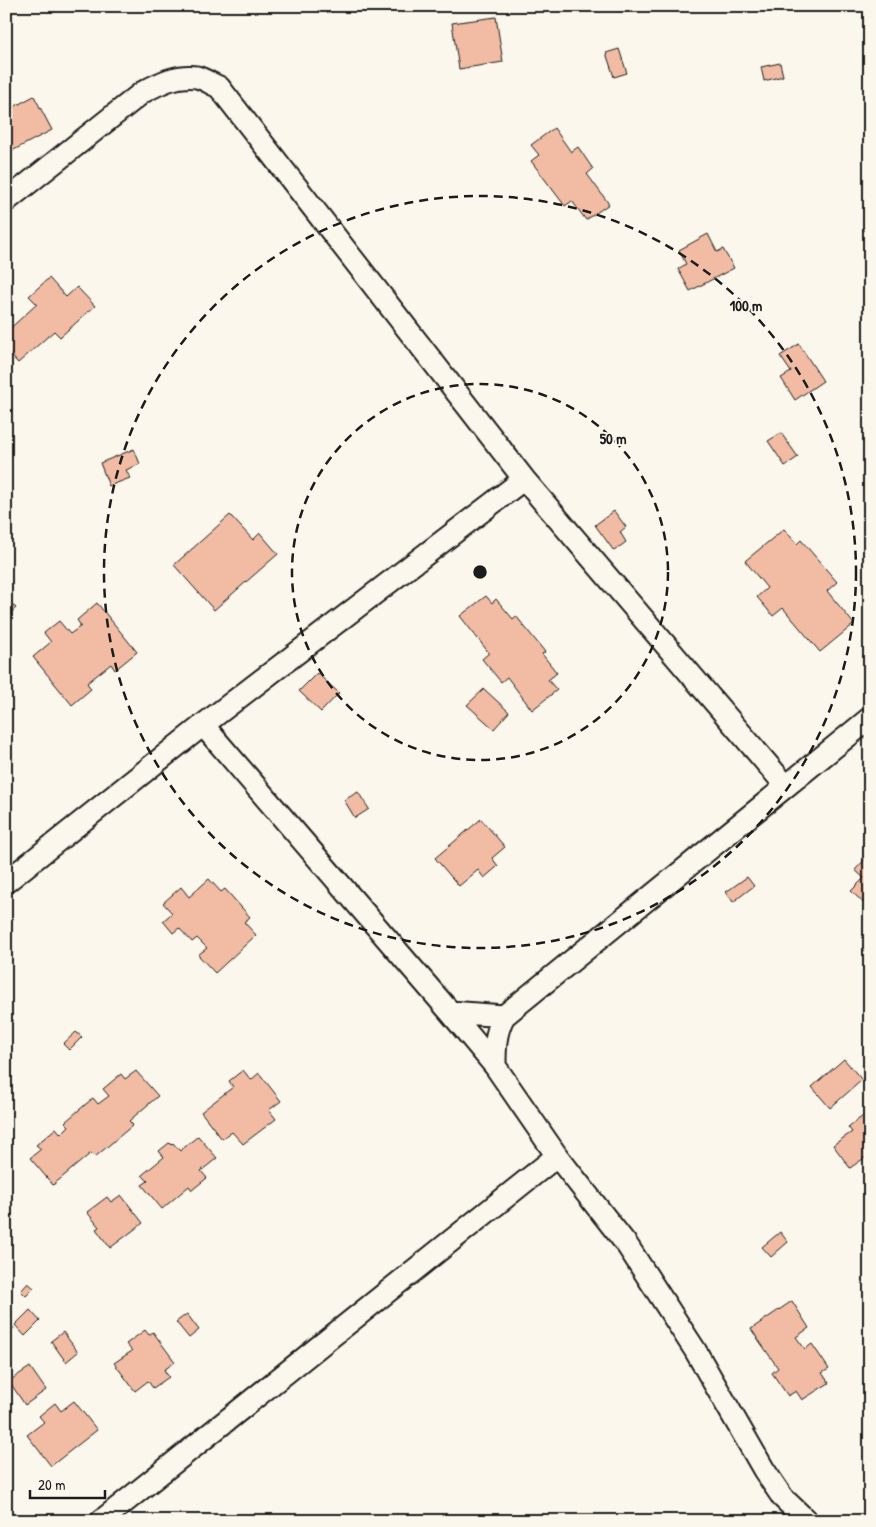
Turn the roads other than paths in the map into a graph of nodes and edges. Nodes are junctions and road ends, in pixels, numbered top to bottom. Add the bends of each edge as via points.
1 (6, 201) edge
2 (524, 479) junction
3 (870, 718) edge
4 (203, 725) junction
5 (786, 786) junction
6 (6, 882) edge
7 (450, 1012) junction
8 (504, 1016) junction
9 (495, 1066) junction
10 (557, 1156) junction
11 (101, 1521) edge
12 (807, 1521) edge

1 - 2 street via 143,92 163,81 198,77 219,87
2 - 4 street
2 - 5 street
3 - 5 street
4 - 6 street
4 - 7 street
5 - 8 street
7 - 8 street
7 - 9 street
8 - 9 street via 495,1038
9 - 10 street
10 - 11 street
10 - 12 street via 627,1245 695,1350 764,1470 783,1498

